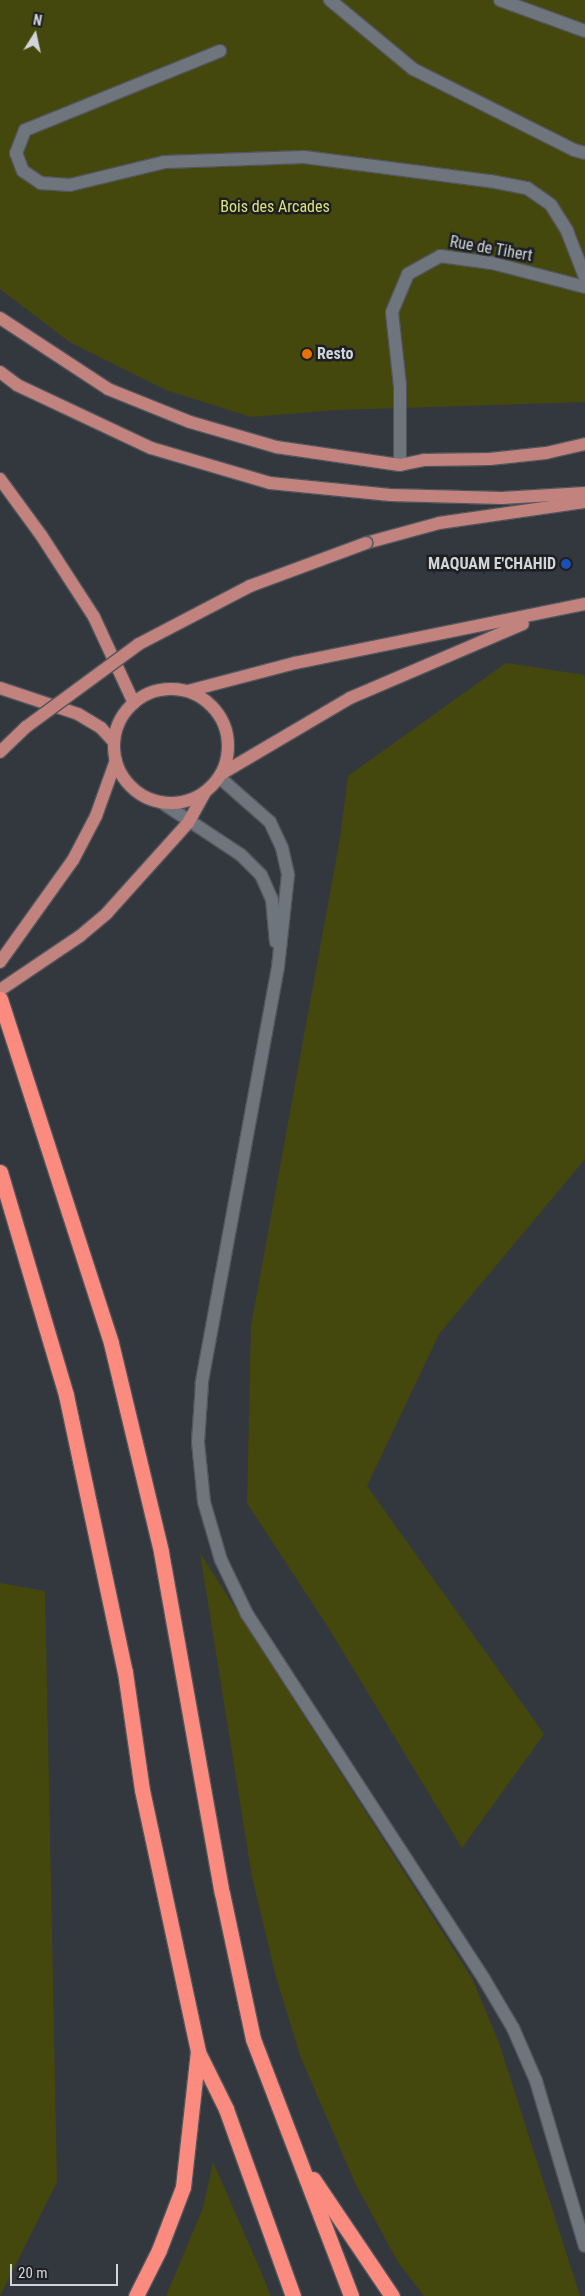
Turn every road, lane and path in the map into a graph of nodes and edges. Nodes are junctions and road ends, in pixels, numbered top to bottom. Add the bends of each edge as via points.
1 (330, 0) edge
2 (500, 0) edge
3 (585, 32) edge
4 (220, 51) dead end
5 (585, 153) edge
6 (585, 277) edge
7 (585, 286) edge
8 (0, 318) edge
9 (0, 372) edge
10 (585, 444) edge
11 (400, 465) junction
12 (0, 479) edge
13 (585, 494) edge
14 (585, 502) edge
15 (585, 604) edge
16 (546, 614) junction
17 (0, 688) edge
18 (188, 691) junction
19 (134, 703) junction
20 (114, 742) junction
21 (0, 752) edge
22 (116, 760) junction
23 (220, 775) junction
24 (205, 792) junction
25 (161, 802) junction
26 (188, 823) junction
27 (0, 962) edge
28 (278, 967) junction
29 (0, 990) edge
30 (0, 999) edge
31 (0, 1172) edge
32 (198, 2052) junction
33 (303, 2165) junction
34 (585, 2246) edge
35 (136, 2296) edge
36 (293, 2296) edge
37 (351, 2296) edge
38 (392, 2296) edge

1 - 5 street via 413,69
2 - 3 street
4 - 6 street via 25,130 16,154 23,172 41,183 70,185 165,162 304,157 490,181 527,188 551,206 567,231
7 - 11 street, Rue de Tihert via 492,263 440,256 408,274 392,312 400,386
8 - 11 main road via 108,389 190,422 276,447
9 - 13 main road via 18,384 151,448 270,483 390,495 502,498
10 - 11 main road via 546,453 490,459 424,460
12 - 19 main road via 41,534 94,617
14 - 21 main road, bridge via 439,523 366,543 250,586 139,644 26,727
15 - 16 main road
16 - 18 main road via 303,661
16 - 23 main road via 350,698
17 - 20 main road via 78,714 101,728
18 - 19 main road via 168,689 150,693
18 - 23 main road via 216,710 224,725 228,741 227,758
19 - 20 main road via 117,727
20 - 22 main road
22 - 25 main road via 132,788
22 - 27 main road via 81,846
23 - 24 main road
23 - 28 street via 270,822 282,848 288,875
24 - 25 main road via 176,803
24 - 26 main road
25 - 26 street
26 - 28 street via 241,855 261,875 272,900
26 - 29 main road via 107,913 80,936
28 - 34 street via 202,1383 198,1442 204,1502 221,1560 247,1614 513,2028 542,2099
30 - 33 highway via 111,1343 162,1552 222,1892 253,2039
31 - 32 highway via 66,1395 125,1672 142,1790
32 - 35 highway via 183,2187 159,2250
32 - 36 highway via 226,2109
33 - 37 highway
33 - 38 highway

